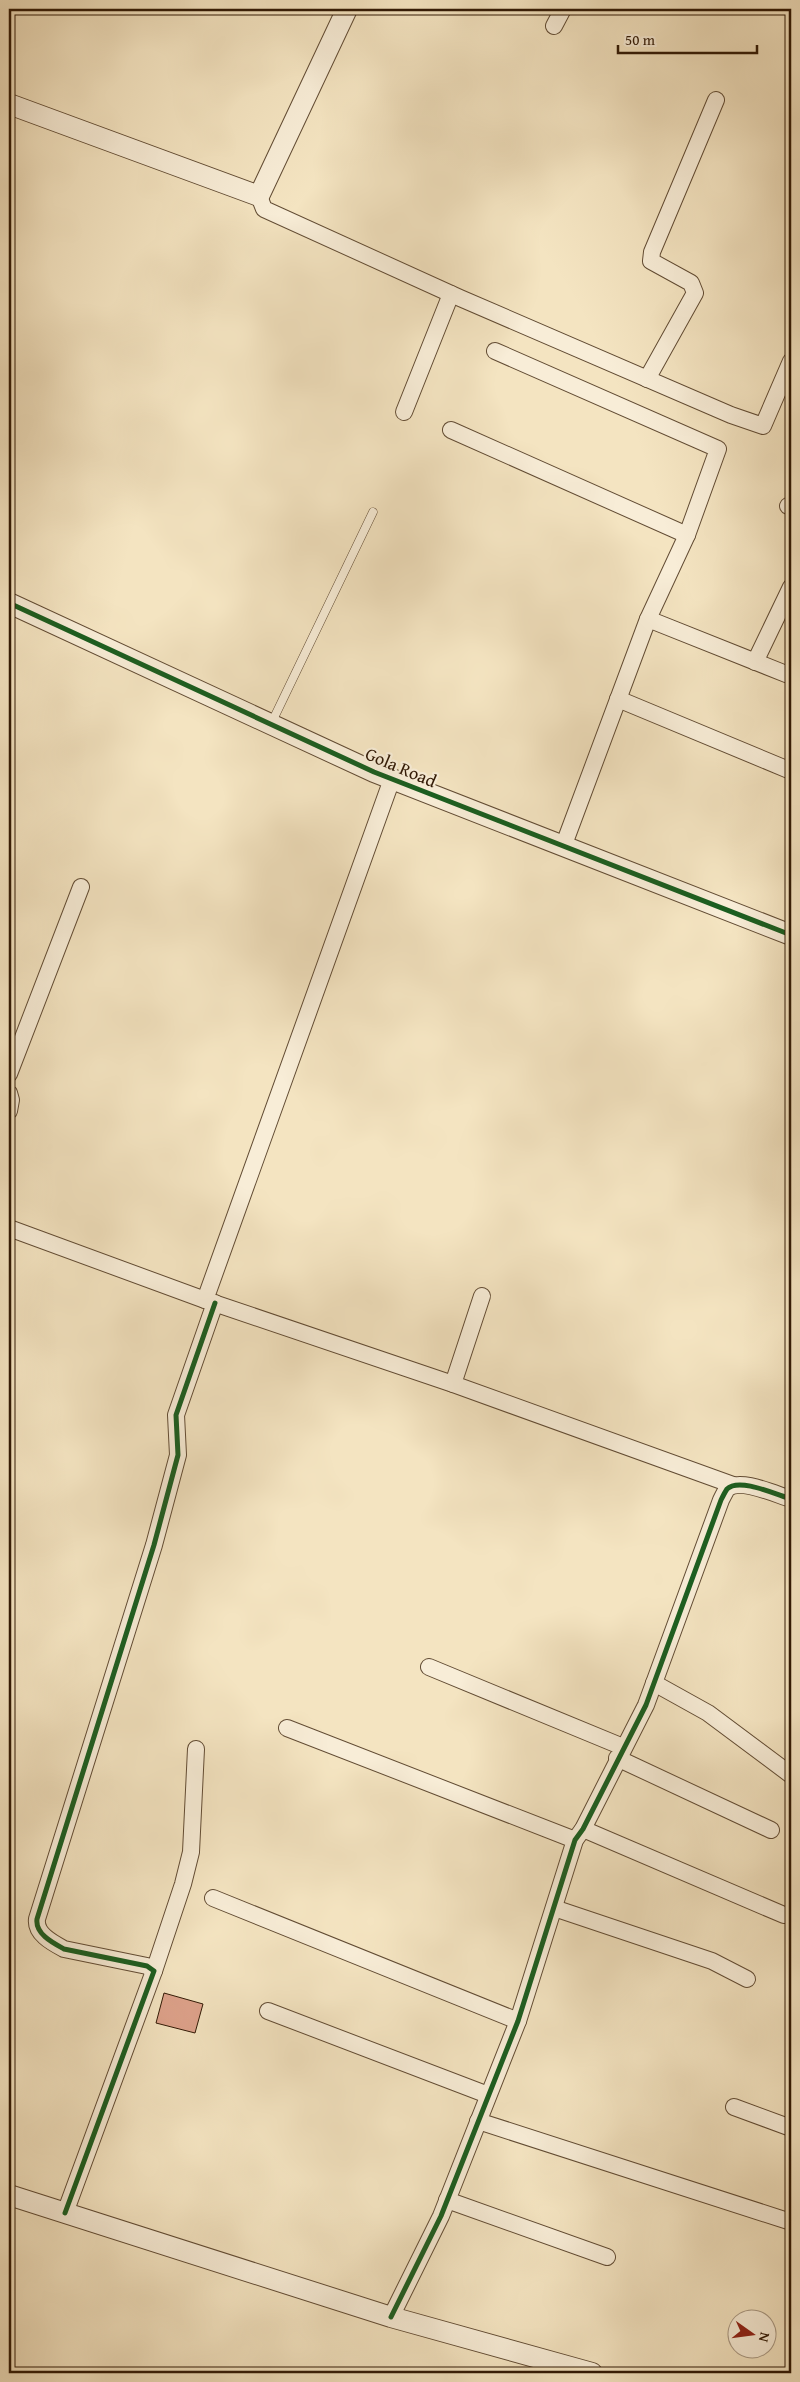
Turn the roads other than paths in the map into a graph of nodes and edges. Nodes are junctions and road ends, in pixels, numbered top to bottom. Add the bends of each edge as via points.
1 (347, 9) edge
2 (563, 9) edge
3 (554, 26) dead end
4 (716, 100) dead end
5 (9, 104) edge
6 (259, 196) junction
7 (451, 294) junction
8 (495, 351) dead end
9 (791, 361) edge
10 (647, 379) junction
11 (404, 412) dead end
12 (451, 430) dead end
13 (373, 512) dead end
14 (687, 535) junction
15 (791, 587) edge
16 (9, 603) edge
17 (648, 619) junction
18 (755, 662) junction
19 (791, 676) edge
20 (618, 699) junction
21 (271, 725) junction
22 (791, 771) edge
23 (392, 779) junction
24 (563, 847) junction
25 (81, 887) dead end
26 (791, 935) edge
27 (9, 1074) edge
28 (9, 1094) edge
29 (9, 1110) edge
30 (9, 1228) edge
31 (482, 1296) dead end
32 (210, 1302) junction
33 (453, 1384) junction
34 (733, 1485) junction
35 (791, 1499) edge
36 (429, 1667) dead end
37 (654, 1683) junction
38 (287, 1728) dead end
39 (196, 1749) dead end
40 (620, 1753) junction
41 (791, 1774) edge
42 (772, 1830) dead end
43 (579, 1834) junction
44 (213, 1898) dead end
45 (554, 1908) junction
46 (784, 1915) dead end
47 (154, 1971) junction
48 (747, 1979) dead end
49 (268, 2011) dead end
50 (518, 2021) junction
51 (488, 2095) junction
52 (734, 2108) dead end
53 (478, 2121) junction
54 (791, 2128) edge
55 (9, 2195) edge
56 (447, 2200) junction
57 (65, 2213) junction
58 (791, 2222) edge
59 (607, 2257) dead end
60 (391, 2317) junction
61 (592, 2373) edge

1 - 6 street
2 - 3 street
4 - 10 street via 651,261 691,283 695,293
5 - 6 street
6 - 7 street via 264,209
7 - 10 street
7 - 11 street
8 - 14 street via 718,449
9 - 10 street via 763,426
12 - 14 street
13 - 21 lane
14 - 17 street
15 - 18 street
16 - 21 street, Gola Road
17 - 18 street
17 - 20 street
18 - 19 street
20 - 22 street
20 - 24 street
21 - 23 street, Gola Road
23 - 24 street, Gola Road
23 - 32 street
24 - 26 street, Gola Road
25 - 27 street
28 - 29 street
30 - 32 street
31 - 33 street
32 - 33 street
32 - 47 street via 176,1415 178,1455 154,1545 36,1924 48,1939 64,1949 147,1966
33 - 34 street
34 - 35 street via 752,1486
34 - 37 street via 721,1500
36 - 40 street
37 - 40 street
37 - 41 street via 708,1713
38 - 43 street
39 - 47 street via 191,1852
40 - 42 street
40 - 43 street
43 - 45 street
43 - 46 street
44 - 50 street
45 - 48 street via 706,1959
45 - 50 street
47 - 57 street
49 - 51 street
50 - 51 street
51 - 53 street
52 - 54 street
53 - 56 street
53 - 58 street
55 - 57 street
56 - 59 street
56 - 60 street
57 - 60 street
60 - 61 street

